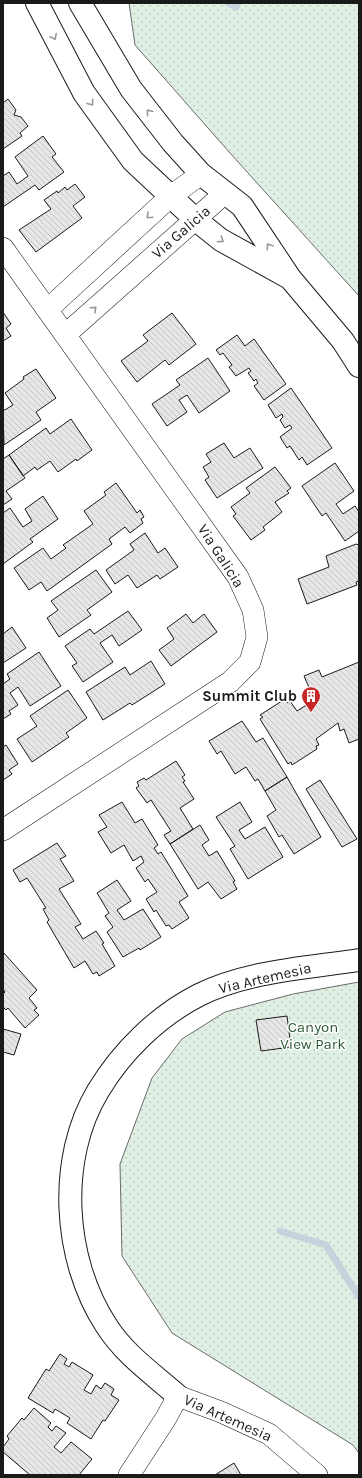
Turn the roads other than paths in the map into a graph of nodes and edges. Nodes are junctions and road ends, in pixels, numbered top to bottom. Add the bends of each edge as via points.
1 (37, 3) edge
2 (80, 3) edge
3 (201, 174) junction
4 (225, 193) junction
5 (171, 196) junction
6 (196, 220) junction
7 (3, 248) edge
8 (290, 278) junction
9 (47, 310) junction
10 (65, 335) junction
11 (359, 366) edge
12 (3, 830) edge
13 (359, 960) edge
14 (178, 1396) junction
15 (129, 1475) edge
16 (317, 1475) edge

1 -> 5 street via 84,93 133,161
3 -> 2 street via 131,89
3 - 4 street
3 - 5 street
4 - 6 street, Via Galicia
8 -> 4 street via 242,206
5 - 6 street
5 -> 9 street
6 -> 8 street via 221,240
10 -> 6 street, Via Galicia
7 - 9 street, Via Galicia
8 - 11 street via 343,340
9 - 10 street, Via Galicia
10 - 12 street, Via Galicia via 238,577 253,610 257,636 250,662 230,682
13 - 14 street, Via Artemesia via 241,980 200,995 165,1016 139,1038 108,1075 97,1092 80,1132 70,1178 70,1211 76,1254 86,1287 105,1325 125,1350
14 - 15 street
14 - 16 street, Via Artemesia via 269,1434

